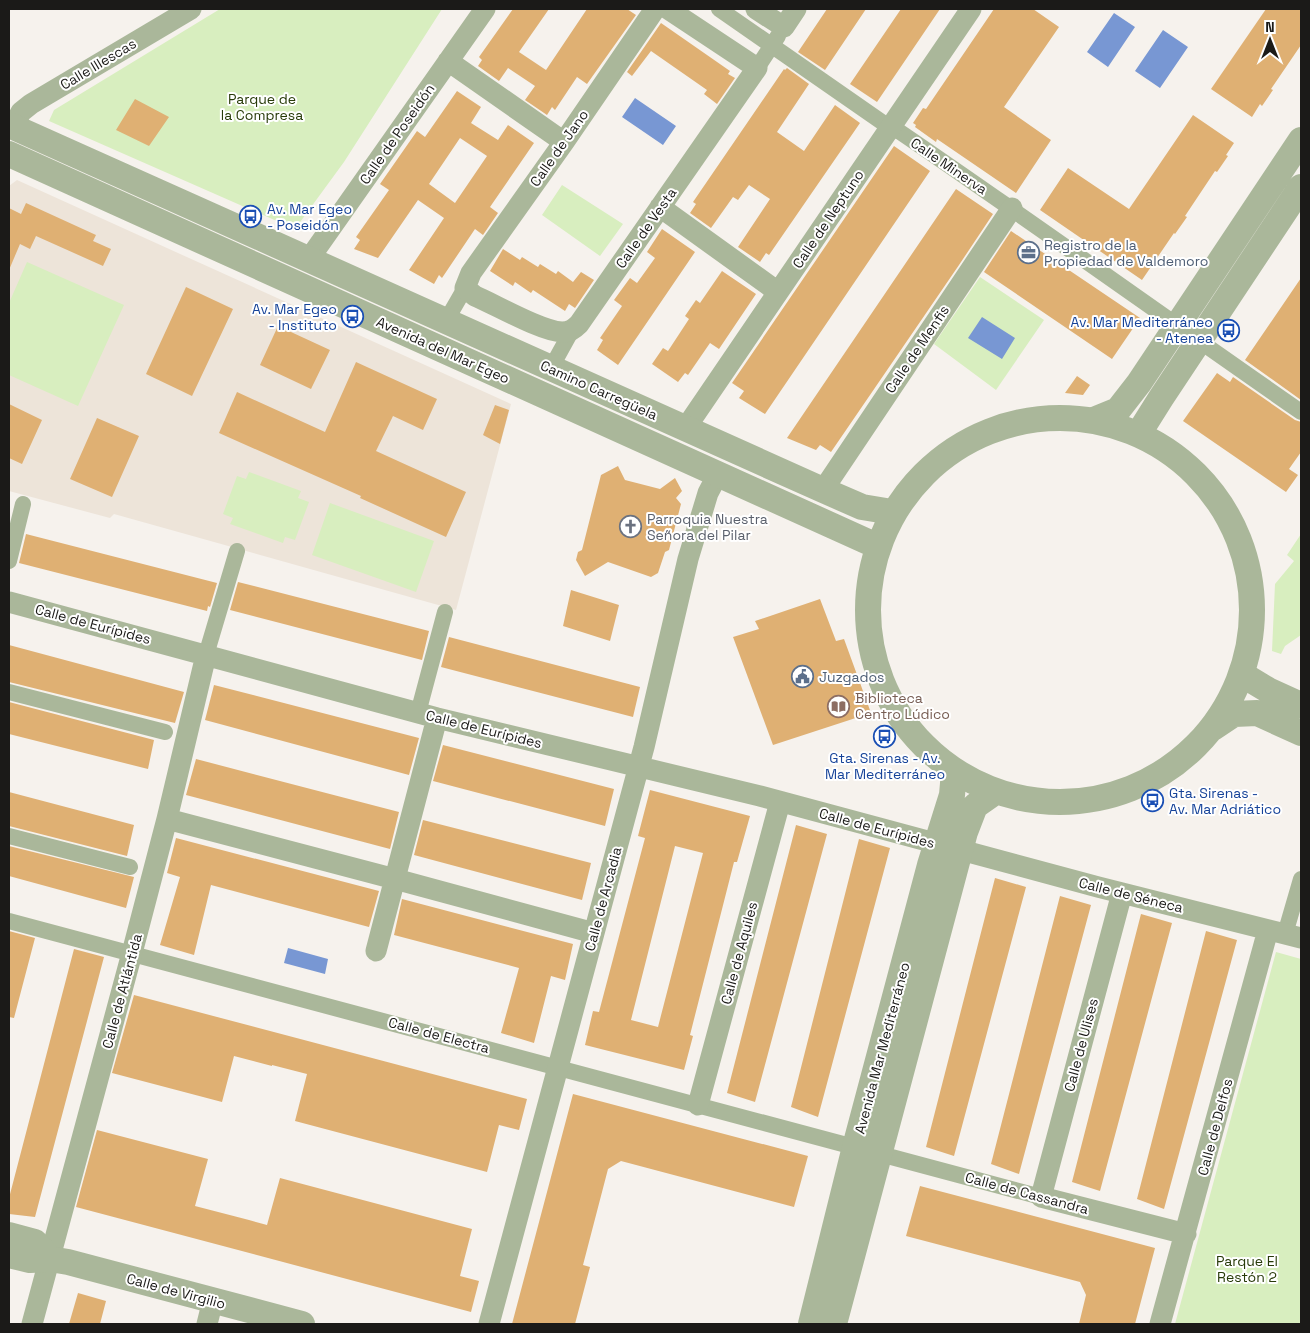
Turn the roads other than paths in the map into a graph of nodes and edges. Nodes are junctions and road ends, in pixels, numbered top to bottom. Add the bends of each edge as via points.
1 (485, 9) edge
2 (655, 9) edge
3 (668, 9) edge
4 (719, 9) edge
5 (756, 9) edge
6 (796, 9) edge
7 (970, 9) edge
8 (176, 12) edge
9 (778, 36) junction
10 (448, 61) junction
11 (757, 68) junction
12 (11, 126) edge
13 (889, 127) junction
14 (1301, 140) edge
15 (564, 142) junction
16 (9, 154) edge
17 (1301, 186) edge
18 (660, 207) junction
19 (1012, 208) junction
20 (309, 259) junction
21 (465, 288) junction
22 (778, 292) junction
23 (446, 321) junction
24 (1177, 326) junction
25 (572, 330) junction
26 (1199, 341) junction
27 (551, 368) junction
28 (1301, 412) edge
29 (1096, 419) junction
30 (685, 429) junction
31 (1139, 433) junction
32 (718, 474) junction
33 (823, 490) junction
34 (24, 504) dead end
35 (892, 512) junction
36 (877, 546) junction
37 (237, 551) dead end
38 (9, 560) edge
39 (9, 602) edge
40 (445, 612) dead end
41 (206, 655) junction
42 (1243, 675) junction
43 (9, 692) edge
44 (1301, 705) edge
45 (427, 715) junction
46 (1213, 728) junction
47 (165, 732) dead end
48 (1301, 733) edge
49 (639, 767) junction
50 (954, 772) junction
51 (995, 792) junction
52 (780, 802) junction
53 (167, 819) junction
54 (9, 836) edge
55 (948, 847) junction
56 (130, 867) dead end
57 (1301, 878) edge
58 (395, 879) junction
59 (1122, 893) junction
60 (9, 920) edge
61 (594, 933) junction
62 (1285, 934) edge
63 (376, 951) dead end
64 (132, 953) junction
65 (558, 1067) junction
66 (698, 1105) junction
67 (868, 1150) junction
68 (1041, 1198) junction
69 (1186, 1234) junction
70 (9, 1235) edge
71 (9, 1255) edge
72 (50, 1258) junction
73 (210, 1312) edge
74 (32, 1324) edge
75 (302, 1324) edge
76 (489, 1324) edge
77 (811, 1324) edge
78 (834, 1324) edge
79 (1160, 1324) edge

1 - 10 street, Calle de Poseidón
2 - 15 street, Calle de Jano
3 - 11 street
4 - 9 street, Calle Minerva
5 - 9 street
6 - 9 street, Calle de Vesta
7 - 13 street, Calle de Neptuno
8 - 12 street, Calle Illescas via 32,104
9 - 11 street, Calle de Vesta
9 - 13 street, Calle Minerva
10 - 15 street
10 - 20 street, Calle de Poseidón
11 - 18 street, Calle de Vesta
12 - 20 street
13 - 19 street, Calle Minerva
13 - 22 street, Calle de Neptuno
14 - 24 street
15 - 21 street, Calle de Jano via 471,272
16 - 32 street, Avenida del Mar Egeo
17 - 26 street
18 - 22 street
18 - 25 street, Calle de Vesta
19 - 24 street, Calle Minerva
19 - 33 street, Calle de Menfis
20 - 23 street, Camino Carregüela
21 - 23 street
21 - 25 street via 475,296 546,329
22 - 30 street, Calle de Neptuno
23 - 27 street, Camino Carregüela
24 - 26 street, Calle Minerva
24 - 29 street via 1118,410
25 - 27 street
26 - 28 street, Calle Minerva
26 - 31 street
27 - 30 street, Camino Carregüela
29 - 31 street
29 - 35 street via 1042,417 990,429 944,454
30 - 33 street, Camino Carregüela
31 - 42 street via 1188,464 1225,508 1248,562 1254,619
32 - 36 street, Avenida del Mar Egeo
32 - 49 street, Calle de Arcadia via 708,493 688,559
33 - 35 street, Camino Carregüela via 862,508
34 - 38 street
35 - 36 street
36 - 50 street via 870,590 868,642 885,693 903,724
37 - 41 street
39 - 41 street, Calle de Eurípides
40 - 45 street
41 - 45 street, Calle de Eurípides
41 - 53 street, Calle de Atlántida
42 - 44 street
42 - 46 street
43 - 47 street
45 - 49 street, Calle de Eurípides
45 - 58 street
46 - 48 street via 1234,714 1257,713
46 - 51 street via 1169,769 1114,795 1054,803
49 - 52 street, Calle de Eurípides
49 - 61 street, Calle de Arcadia
50 - 51 street
50 - 55 street, Avenida Mar Mediterráneo
51 - 55 street, Avenida Mar Mediterráneo via 975,806
52 - 55 street, Calle de Eurípides
52 - 66 street, Calle de Aquiles
53 - 58 street
53 - 64 street, Calle de Atlántida
54 - 56 street
55 - 59 street, Calle de Séneca
55 - 67 street, Avenida Mar Mediterráneo
57 - 62 street
58 - 61 street
58 - 63 street
59 - 62 street, Calle de Séneca
59 - 68 street, Calle de Ulises
60 - 64 street, Calle de Electra
61 - 65 street, Calle de Arcadia
62 - 69 street, Calle de Delfos
64 - 65 street, Calle de Electra
64 - 72 street, Calle de Atlántida
65 - 66 street, Calle de Electra
65 - 76 street, Calle de Arcadia
66 - 67 street, Calle de Electra
67 - 68 street, Calle de Cassandra
67 - 77 street, Avenida Mar Mediterráneo
67 - 78 street, Avenida Mar Mediterráneo
68 - 69 street, Calle de Cassandra
69 - 79 street, Calle de Delfos
70 - 72 street, Calle de Virgilio via 35,1242
71 - 72 street, Calle de Virgilio via 30,1260
72 - 73 street, Calle de Virgilio
72 - 74 street, Calle de Atlántida
73 - 75 street, Calle de Virgilio

